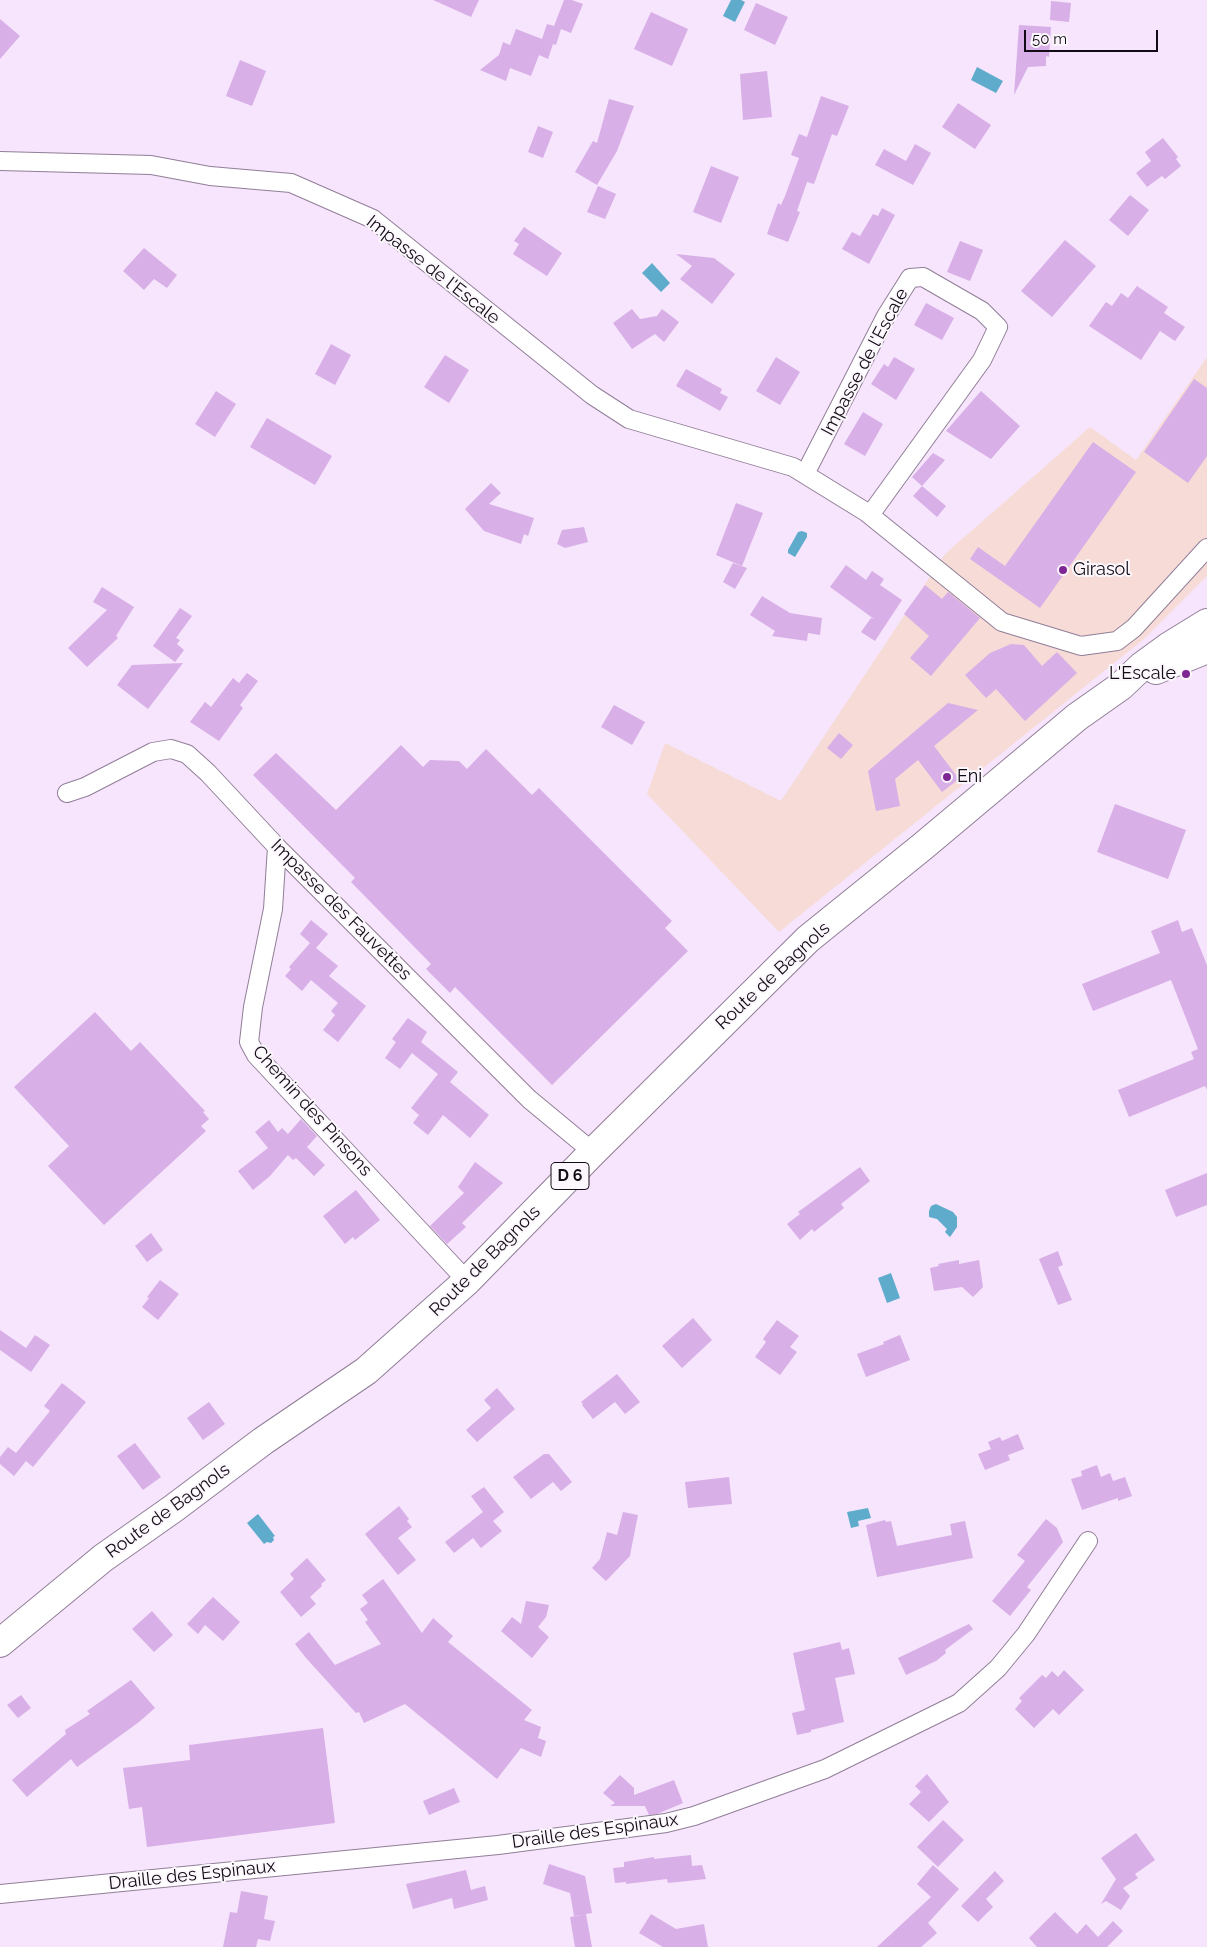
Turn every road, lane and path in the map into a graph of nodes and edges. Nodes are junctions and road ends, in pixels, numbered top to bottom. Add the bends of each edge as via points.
1 (0, 161) edge
2 (805, 474) junction
3 (870, 515) junction
4 (1207, 548) edge
5 (1207, 623) edge
6 (1207, 649) edge
7 (1120, 686) junction
8 (67, 793) dead end
9 (276, 847) junction
10 (593, 1152) junction
11 (467, 1280) junction
12 (1088, 1541) dead end
13 (0, 1643) edge
14 (0, 1894) edge

1 - 2 street, Impasse de l'Escale via 151,165 210,176 290,183 373,219 592,396 629,419 793,467
2 - 3 street, Impasse de l'Escale
2 - 3 street, Impasse de l'Escale via 886,316 910,278 924,277 982,311 998,327 982,360
3 - 4 street, Impasse de l'Escale via 1002,622 1081,646 1117,641 1134,628
5 - 7 main road, D 6 via 1168,647
6 - 7 main road, D 6
7 - 10 main road, Route de Bagnols / D 6 via 1077,717 808,940
8 - 9 street, Impasse des Fauvettes via 153,752 171,749 187,754
9 - 10 street, Impasse des Fauvettes via 529,1099
9 - 11 street, Chemin des Pinsons via 273,909 249,1042 256,1056
10 - 11 main road, Route de Bagnols / D 6
11 - 13 main road, Route de Bagnols / D 6 via 366,1371 263,1441 103,1558
12 - 14 street, Draille des Espinaux via 1026,1634 998,1668 958,1703 824,1769 694,1816 666,1823 498,1845

